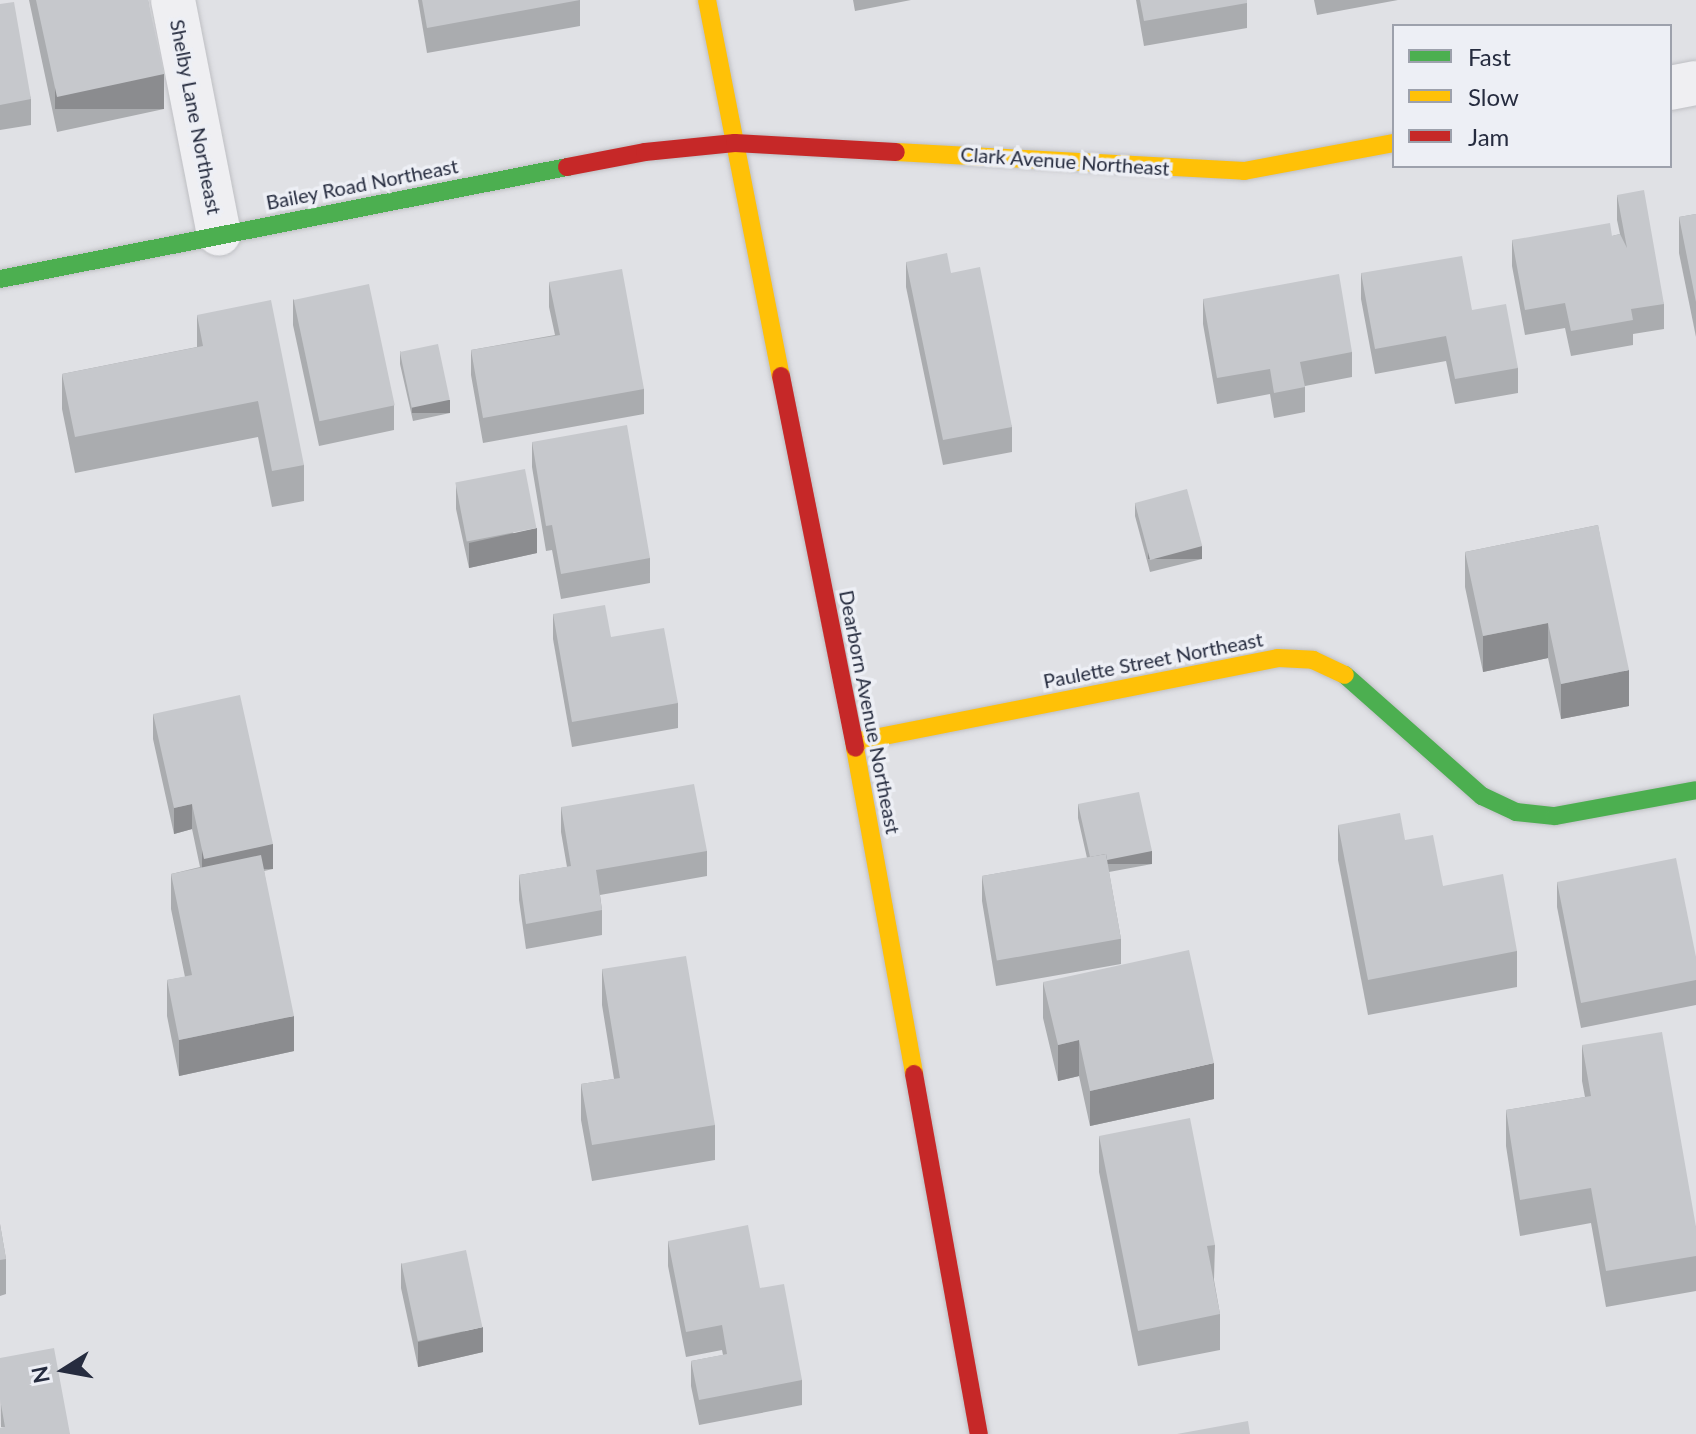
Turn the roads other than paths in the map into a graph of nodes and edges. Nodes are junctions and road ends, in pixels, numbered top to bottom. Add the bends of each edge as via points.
1 (173, 0) edge
2 (707, 0) edge
3 (1696, 83) edge
4 (1672, 88) edge
5 (735, 143) junction
6 (1392, 143) edge
7 (219, 234) junction
8 (0, 279) edge
9 (854, 742) junction
10 (1696, 790) edge
11 (979, 1434) edge

1 - 7 street, Shelby Lane Northeast
2 - 5 street, Dearborn Avenue Northeast
3 - 4 street
5 - 6 street, Clark Avenue Northeast via 1244,171
5 - 7 street, Bailey Road Northeast via 645,152
5 - 9 street, Dearborn Avenue Northeast
7 - 8 street, Bailey Road Northeast
9 - 10 street, Paulette Street Northeast via 1278,658 1313,660 1338,669 1482,796 1516,812 1555,816
9 - 11 street, Dearborn Avenue Northeast

